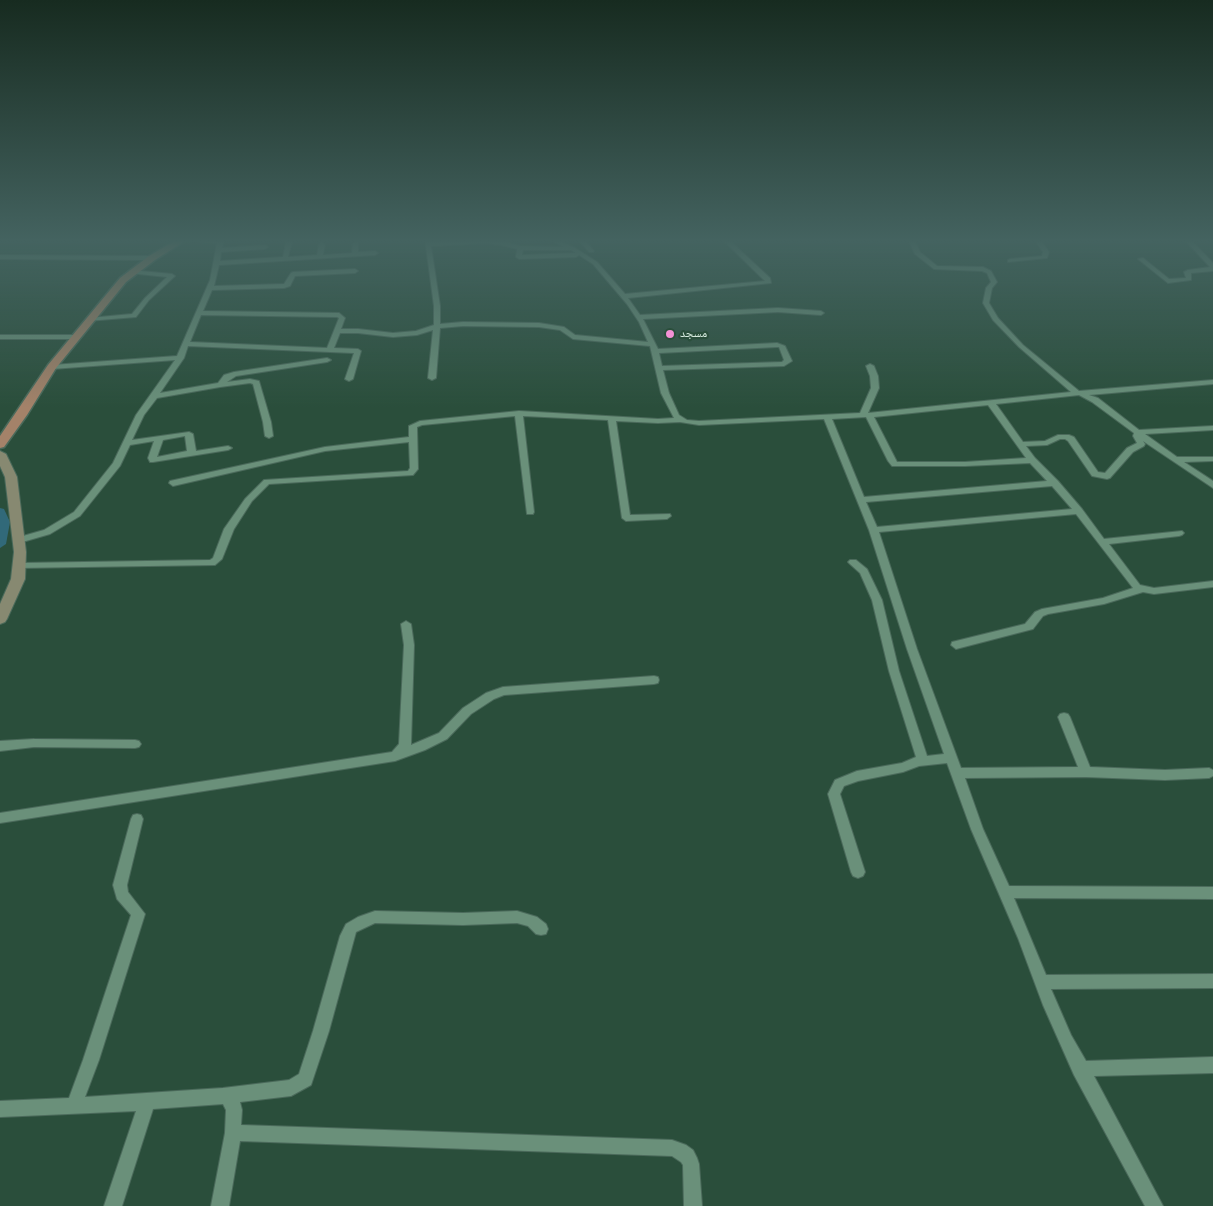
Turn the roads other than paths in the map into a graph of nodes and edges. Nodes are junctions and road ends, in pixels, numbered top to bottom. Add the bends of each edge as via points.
1 (112, 295) edge
2 (151, 295) edge
3 (206, 295) edge
4 (435, 295) edge
5 (631, 295) edge
6 (988, 295) edge
7 (624, 296) joint
8 (199, 313) junction
9 (821, 313) dead end
10 (638, 317) junction
11 (90, 320) junction
12 (437, 326) junction
13 (337, 331) junction
14 (0, 337) edge
15 (76, 337) junction
16 (185, 344) junction
17 (654, 347) junction
18 (330, 349) junction
19 (180, 358) junction
20 (326, 360) dead end
21 (870, 366) dead end
22 (52, 367) junction
23 (659, 368) junction
24 (432, 378) dead end
25 (349, 379) dead end
26 (1213, 382) edge
27 (220, 385) junction
28 (1079, 393) junction
29 (153, 396) junction
30 (991, 404) junction
31 (519, 413) junction
32 (866, 415) junction
33 (827, 417) junction
34 (612, 419) junction
35 (681, 420) junction
36 (1213, 428) edge
37 (1138, 432) junction
38 (268, 436) dead end
39 (158, 438) junction
40 (413, 439) junction
41 (127, 443) junction
42 (0, 444) edge
43 (1021, 444) junction
44 (228, 448) dead end
45 (191, 452) junction
46 (0, 454) edge
47 (1213, 459) edge
48 (1032, 460) junction
49 (1176, 460) junction
50 (173, 483) dead end
51 (1055, 483) junction
52 (1213, 485) edge
53 (861, 500) junction
54 (1078, 511) junction
55 (530, 512) dead end
56 (667, 516) dead end
57 (874, 530) junction
58 (1179, 533) dead end
59 (20, 540) junction
60 (1101, 542) junction
61 (852, 562) dead end
62 (20, 566) junction
63 (1213, 584) edge
64 (1140, 589) junction
65 (0, 619) edge
66 (406, 624) dead end
67 (956, 645) dead end
68 (654, 680) dead end
69 (1064, 717) dead end
70 (135, 744) dead end
71 (0, 746) edge
72 (400, 753) junction
73 (950, 758) junction
74 (923, 760) junction
75 (1086, 772) junction
76 (956, 773) junction
77 (1209, 773) dead end
78 (0, 818) edge
79 (137, 819) dead end
80 (858, 872) dead end
81 (1004, 892) junction
82 (1213, 893) edge
83 (541, 929) dead end
84 (1213, 981) edge
85 (1041, 982) junction
86 (1213, 1065) edge
87 (1080, 1069) junction
88 (223, 1096) junction
89 (147, 1102) junction
90 (74, 1105) junction
91 (0, 1108) edge
92 (233, 1133) junction
93 (113, 1206) edge
94 (220, 1206) edge
95 (693, 1206) edge
96 (1154, 1206) edge

1 - 11 main road
2 - 11 street via 134,316
3 - 8 street
4 - 12 street
5 - 7 street
6 - 28 street via 986,303 995,319 1021,346
7 - 10 street
8 - 13 street via 339,316 342,318
8 - 16 street
9 - 10 street via 778,310
10 - 17 street
11 - 15 main road
12 - 13 street via 418,333 402,334
12 - 17 street via 547,325 562,328 573,337
12 - 24 street
13 - 18 street
14 - 15 street
15 - 22 main road
16 - 18 street
16 - 19 street
17 - 23 street
17 - 23 street via 777,345 782,346 788,361 784,364
18 - 25 street via 358,351
19 - 22 street
19 - 29 street
20 - 27 street via 228,375
21 - 32 street via 875,388
22 - 42 main road
23 - 35 street via 665,393
26 - 28 street
27 - 29 street
27 - 38 street via 256,383
28 - 30 street
28 - 37 street via 1095,400
29 - 41 street
30 - 32 street
30 - 43 street
31 - 34 street
31 - 40 street via 416,424 413,426
31 - 55 street
32 - 33 street
32 - 48 street via 895,464
33 - 35 street via 699,424
33 - 53 street
34 - 35 street
34 - 56 street via 626,518
36 - 37 street
37 - 43 street via 1141,444 1130,450 1107,476 1095,474 1066,437 1047,443
37 - 49 street
39 - 41 street
39 - 45 street via 189,434
39 - 45 street via 153,460
40 - 50 street via 325,449
40 - 62 street via 414,468 410,473 267,482 249,500 229,529 218,559 212,563
41 - 59 street via 117,464 77,514 47,532
43 - 48 street
44 - 45 street via 196,454
46 - 59 main road via 11,477
47 - 49 street
48 - 51 street
49 - 52 street
51 - 53 street
51 - 54 street
53 - 57 street
54 - 57 street
54 - 60 street
57 - 73 street
58 - 60 street
59 - 62 main road
60 - 64 street
61 - 74 street via 864,571 877,600 894,671
62 - 65 main road via 14,590
63 - 64 street via 1154,591
64 - 67 street via 1104,601 1046,611 1028,627
66 - 72 street via 409,645 406,745
68 - 72 street via 503,690 467,711 443,736
69 - 75 street
70 - 71 street
72 - 78 street via 375,760
73 - 74 street
73 - 76 street
74 - 80 street via 847,779 835,788 836,802
75 - 76 street
75 - 77 street
76 - 81 street
79 - 90 street via 120,891 138,914 92,1060
81 - 82 street
81 - 85 street
83 - 88 street via 532,921 517,917 375,917 363,921 351,928 347,936 305,1079 291,1088
84 - 85 street
85 - 87 street
86 - 87 street
87 - 96 street
88 - 89 street
88 - 92 street via 234,1105
89 - 90 street
89 - 93 street
90 - 91 street
92 - 94 street
92 - 95 street via 672,1148 688,1156 691,1164

